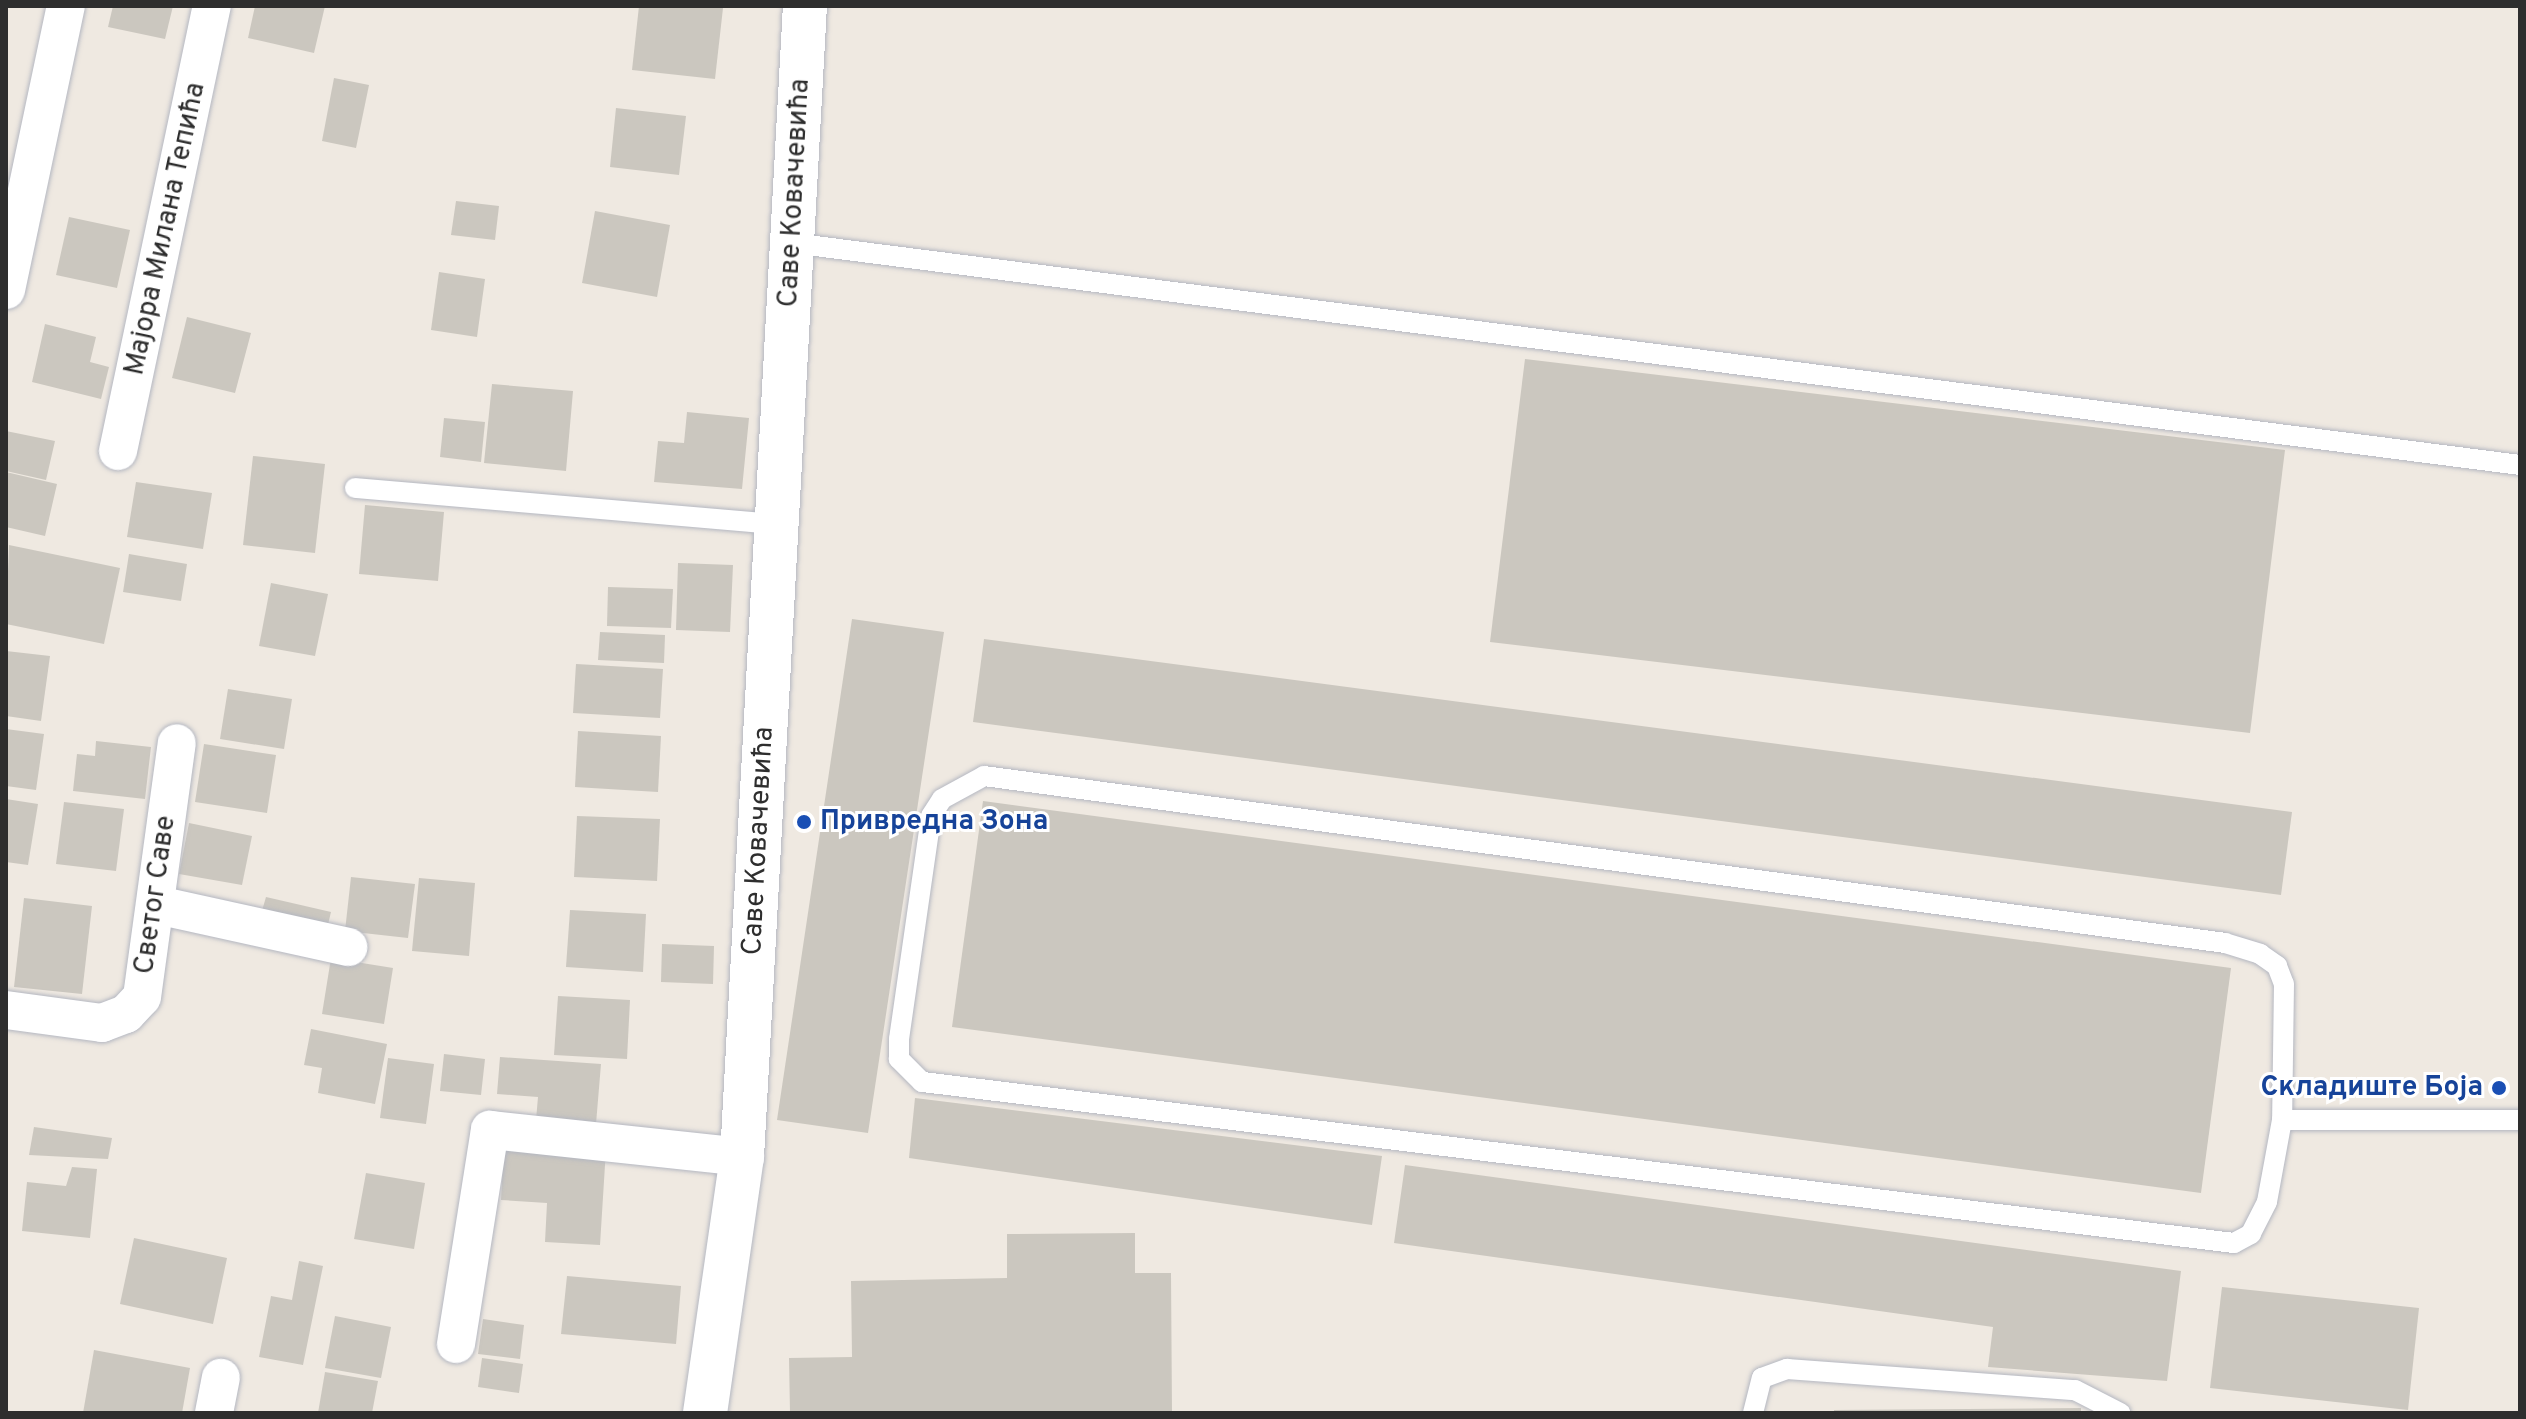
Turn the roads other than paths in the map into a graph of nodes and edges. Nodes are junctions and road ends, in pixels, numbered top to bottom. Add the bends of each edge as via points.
1 (66, 6) edge
2 (212, 6) edge
3 (805, 6) edge
4 (792, 243) junction
5 (6, 290) edge
6 (118, 451) dead end
7 (2520, 465) edge
8 (355, 488) dead end
9 (776, 524) junction
10 (177, 743) dead end
11 (157, 905) junction
12 (348, 947) dead end
13 (6, 1010) edge
14 (2282, 1120) junction
15 (2520, 1120) edge
16 (742, 1157) junction
17 (456, 1344) dead end
18 (705, 1413) edge
19 (1753, 1413) edge
20 (2120, 1413) edge

1 - 5 street
2 - 6 street, Мајора Милана Тепића
3 - 4 street, Саве Ковачевића
4 - 7 lane
4 - 9 street, Саве Ковачевића
8 - 9 lane
9 - 16 street, Саве Ковачевића
10 - 11 street, Светог Саве
11 - 12 street
11 - 13 street, Светог Саве via 142,997 126,1014 102,1023
14 - 14 lane via 2267,1202 2251,1234 2234,1243 922,1082 899,1059 899,1039 931,816 942,799 984,776 2225,943 2260,954 2277,966 2284,984
14 - 15 lane
16 - 17 street via 490,1130
16 - 18 street, Саве Ковачевића
19 - 20 lane via 1762,1378 1787,1369 2075,1390

